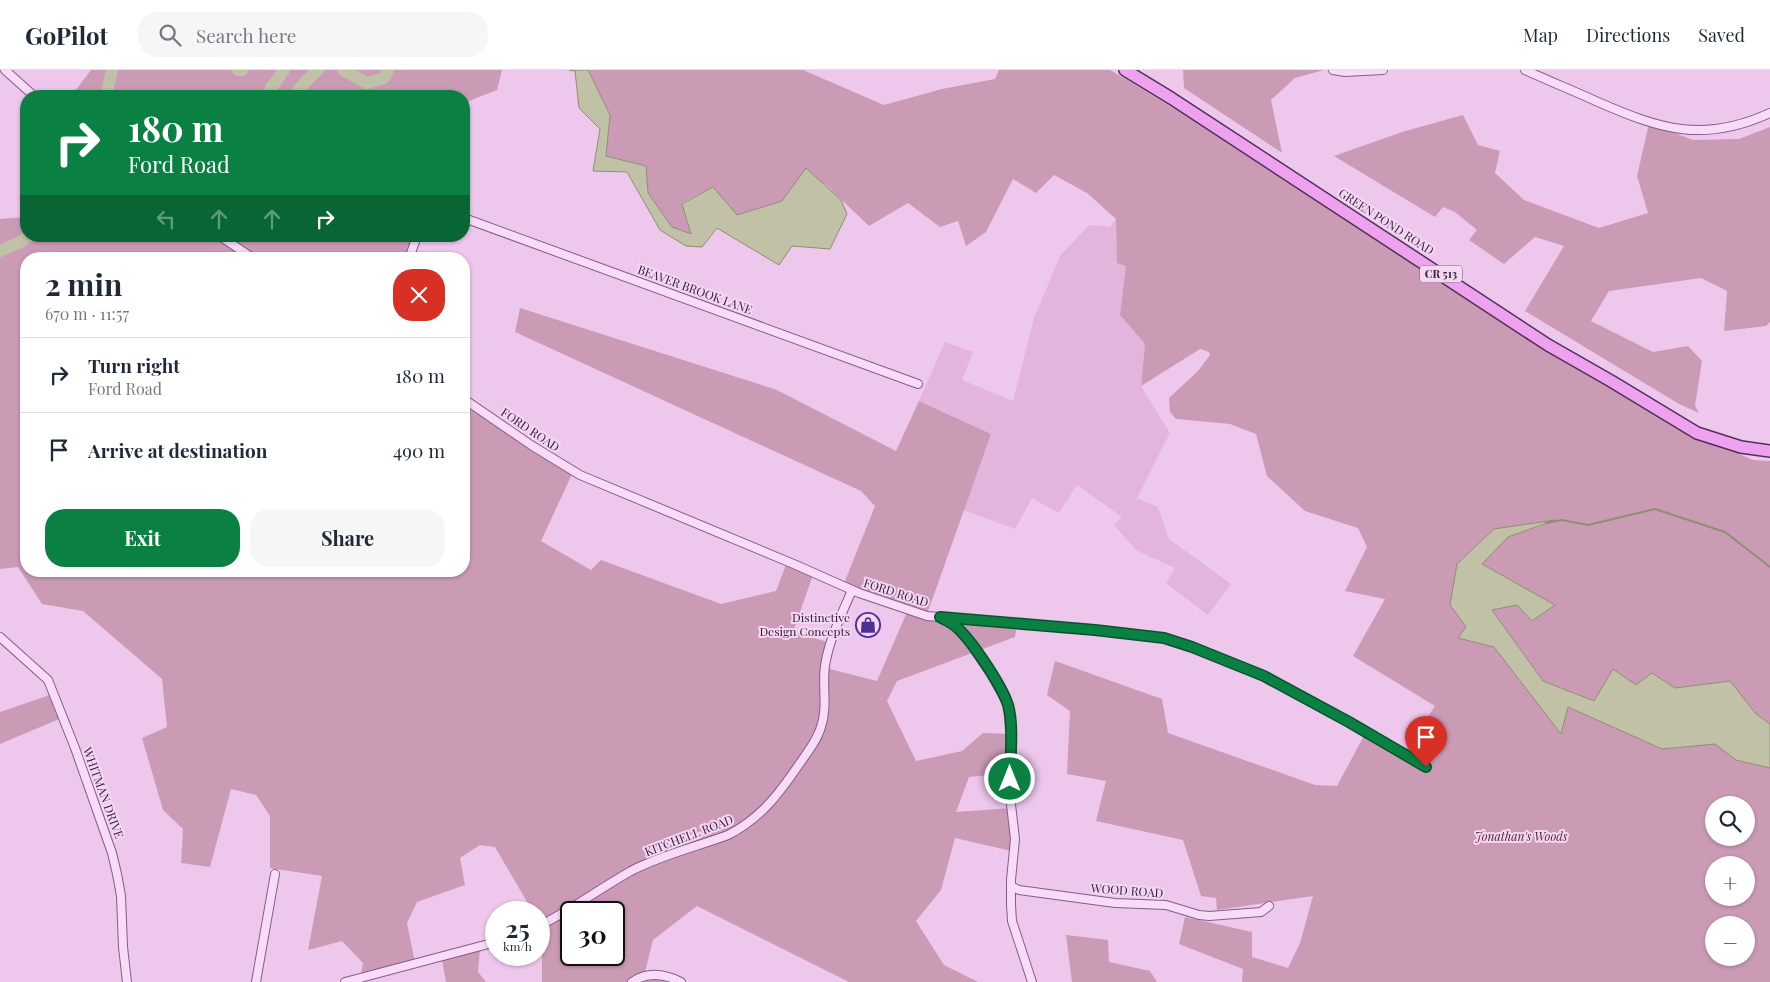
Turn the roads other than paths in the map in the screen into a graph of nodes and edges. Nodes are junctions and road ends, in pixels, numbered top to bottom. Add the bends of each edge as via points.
1 (5, 70) edge
2 (1125, 70) edge
3 (1333, 70) edge
4 (1383, 70) edge
5 (1525, 70) edge
6 (27, 90) edge
7 (1770, 113) edge
8 (470, 220) edge
9 (229, 242) edge
10 (244, 252) edge
11 (918, 384) dead end
12 (470, 403) edge
13 (1770, 451) edge
14 (852, 590) junction
15 (940, 617) junction
16 (0, 637) edge
17 (1426, 767) dead end
18 (275, 874) dead end
19 (1011, 886) junction
20 (1269, 906) dead end
21 (550, 920) edge
22 (485, 945) edge
23 (362, 980) edge
24 (127, 982) edge
25 (256, 982) edge
26 (345, 982) edge
27 (632, 982) edge
28 (681, 982) edge
29 (1032, 982) edge

1 - 6 street
2 - 13 main road, GREEN POND ROAD / CR 513 via 1548,345 1698,433 1727,444
3 - 4 street
5 - 7 street via 1630,116 1668,128 1707,130 1730,127
8 - 11 street, BEAVER BROOK LANE
9 - 10 street
12 - 14 street, FORD ROAD via 531,446 580,474
14 - 15 street, FORD ROAD via 903,609
14 - 21 street, KITCHELL ROAD via 827,655 821,728 811,748 769,805 738,830 631,871
15 - 17 street, FORD ROAD via 1164,638 1264,676
15 - 19 street via 954,625 969,642 1008,704 1010,796 1016,839
16 - 24 street, WHITMAN DRIVE via 48,680 74,748 118,874
18 - 25 street
19 - 20 street, WOOD ROAD via 1076,899 1166,905 1204,916 1261,912
19 - 29 street via 1012,921
22 - 23 street
23 - 26 street
27 - 28 street via 656,974

